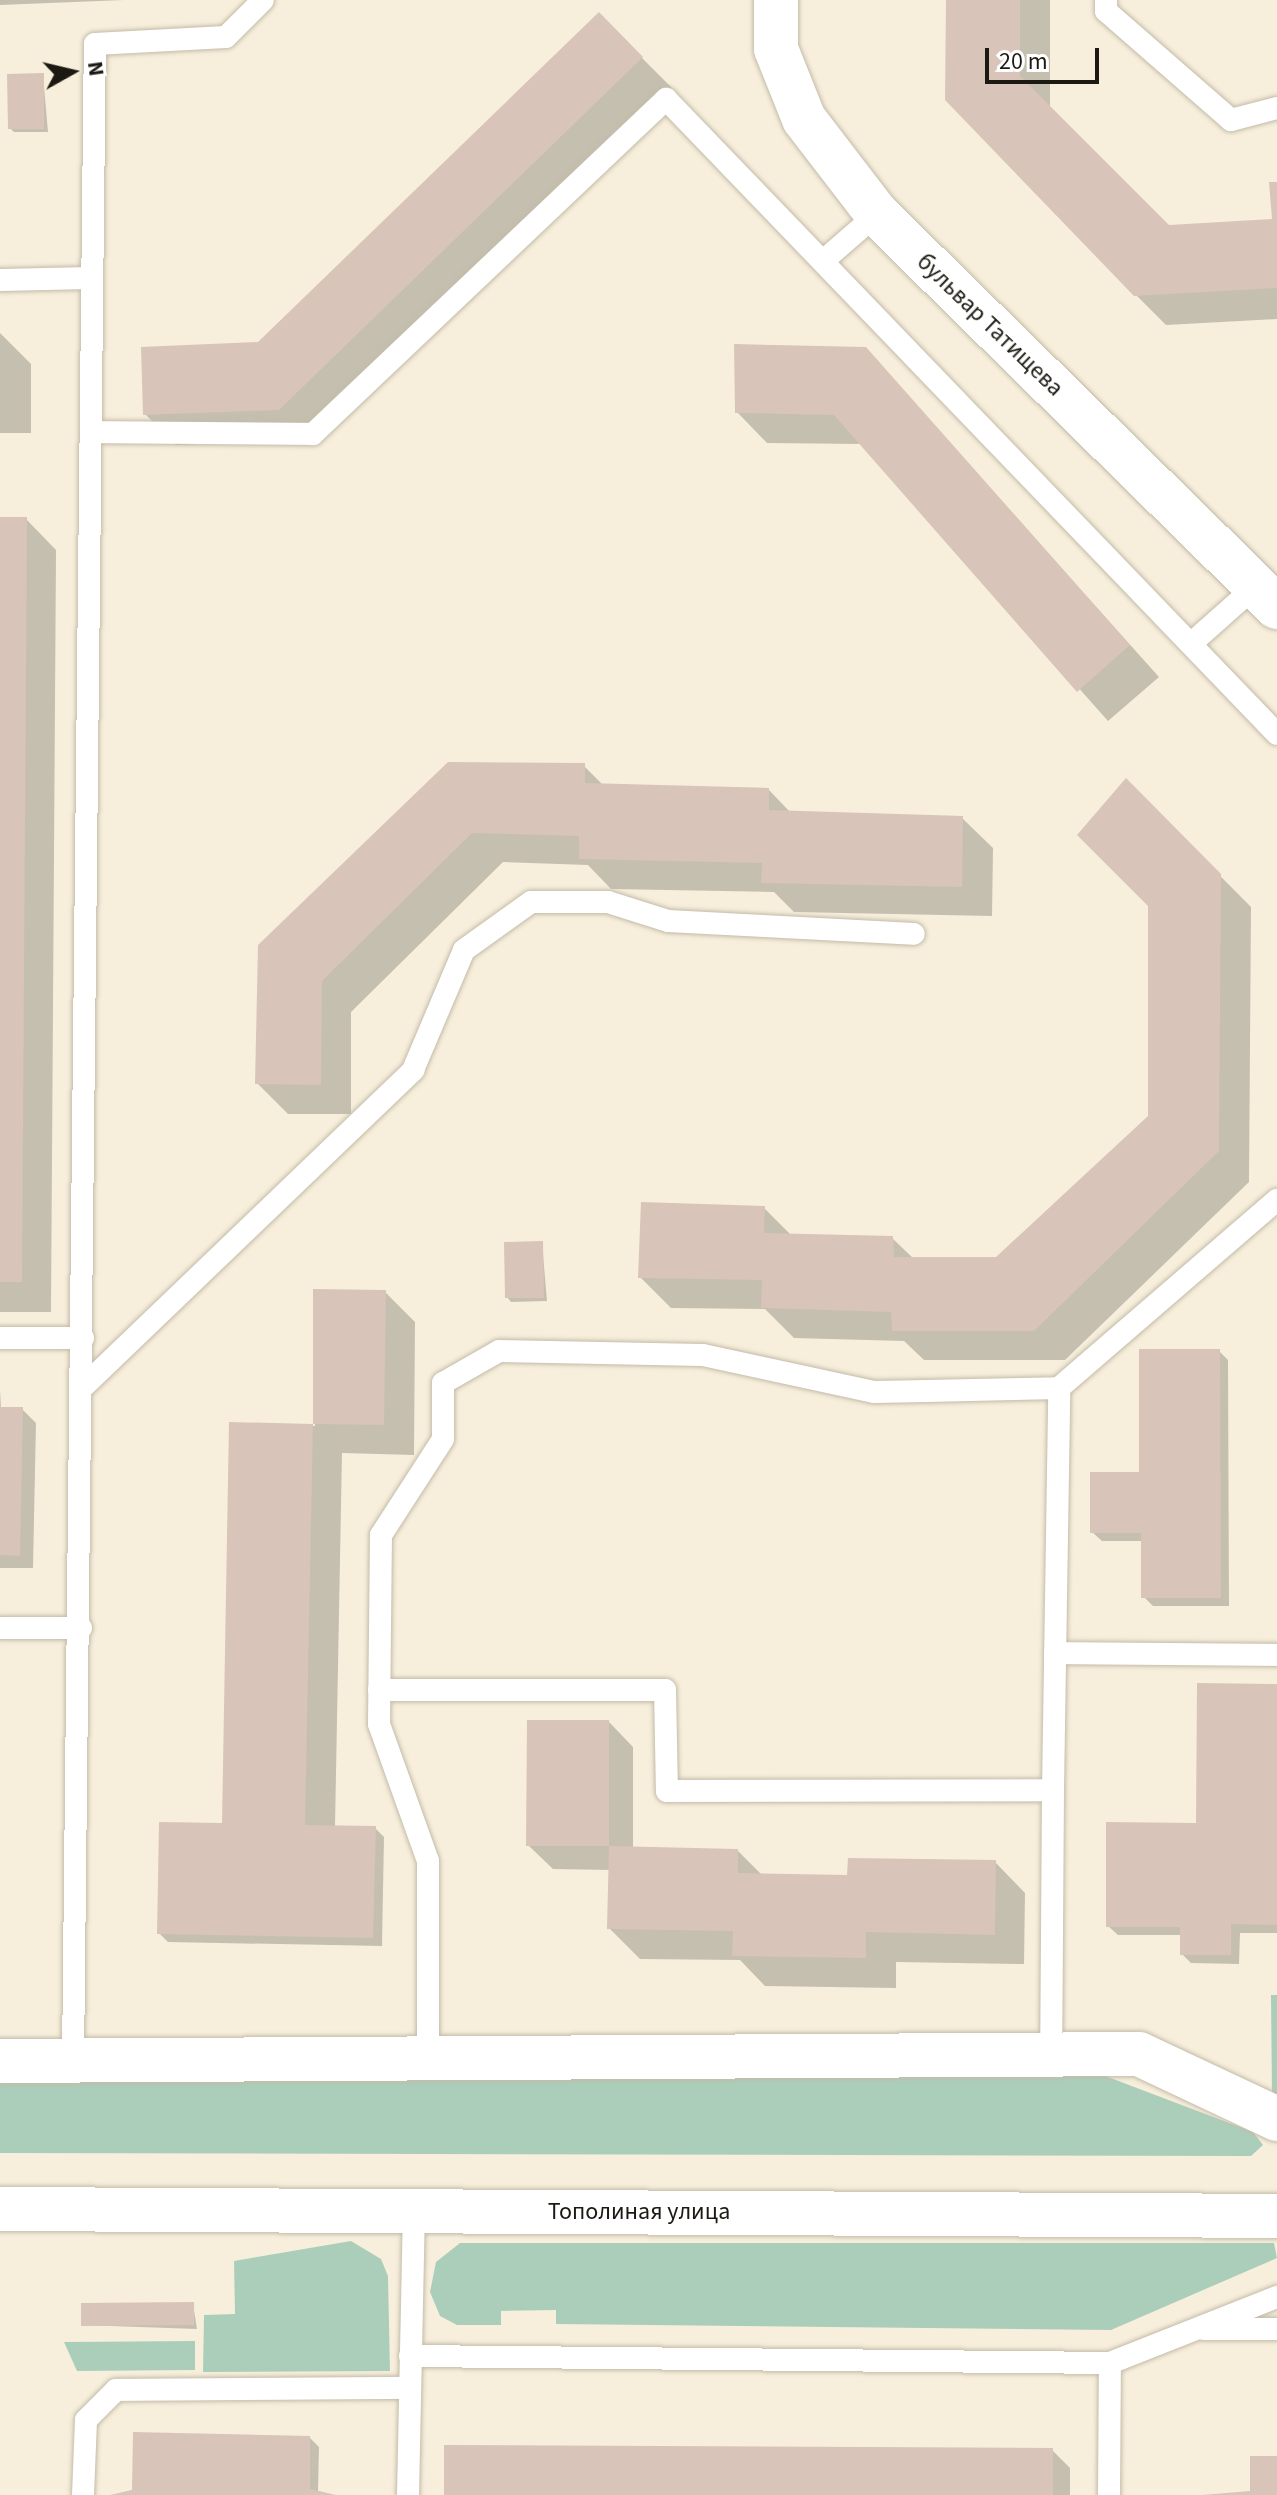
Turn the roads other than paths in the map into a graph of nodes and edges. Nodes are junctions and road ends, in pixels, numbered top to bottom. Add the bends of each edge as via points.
1 (263, 0) edge
2 (776, 0) edge
3 (1106, 0) edge
4 (1277, 108) edge
5 (877, 214) junction
6 (823, 261) junction
7 (91, 278) junction
8 (0, 280) edge
9 (91, 432) junction
10 (1267, 597) edge
11 (1194, 641) junction
12 (1277, 734) edge
13 (914, 934) dead end
14 (1277, 1200) edge
15 (0, 1338) edge
16 (83, 1338) junction
17 (83, 1387) junction
18 (1059, 1388) junction
19 (0, 1628) edge
20 (81, 1628) junction
21 (1055, 1653) junction
22 (1277, 1655) edge
23 (379, 1690) junction
24 (1053, 1790) junction
25 (1051, 2053) junction
26 (0, 2061) edge
27 (428, 2061) junction
28 (73, 2062) junction
29 (1277, 2119) edge
30 (0, 2209) edge
31 (414, 2210) junction
32 (1277, 2216) edge
33 (1277, 2297) edge
34 (1191, 2328) junction
35 (1277, 2329) edge
36 (410, 2356) junction
37 (1110, 2363) junction
38 (410, 2388) junction
39 (83, 2495) edge
40 (408, 2495) edge
41 (1109, 2495) edge

1 - 7 lane via 226,37 95,44
2 - 5 street, бульвар Татищева via 776,49 804,119
3 - 4 lane via 1106,11 1231,120
5 - 6 lane
5 - 10 street, бульвар Татищева
6 - 9 lane via 666,99 313,434
6 - 11 lane
7 - 8 lane
7 - 9 lane
9 - 16 lane
10 - 11 lane
11 - 12 lane
13 - 17 lane via 668,921 608,902 531,902 464,950 413,1070
14 - 18 lane
15 - 16 lane
16 - 17 lane
17 - 20 lane
18 - 21 lane
18 - 23 lane via 874,1392 703,1355 499,1351 443,1383 443,1439 381,1535
19 - 20 lane
20 - 28 lane
21 - 22 lane
21 - 24 lane
23 - 24 lane via 665,1690 667,1791
23 - 27 lane via 379,1724 428,1861
24 - 25 lane
25 - 27 street
25 - 29 street via 1139,2054
26 - 28 street
27 - 28 street
30 - 31 street, Тополиная улица
31 - 32 street, Тополиная улица
31 - 36 lane
33 - 34 lane
34 - 35 lane
34 - 37 lane
36 - 37 lane
36 - 38 lane
37 - 41 lane
38 - 39 lane via 116,2390 86,2420
38 - 40 lane

